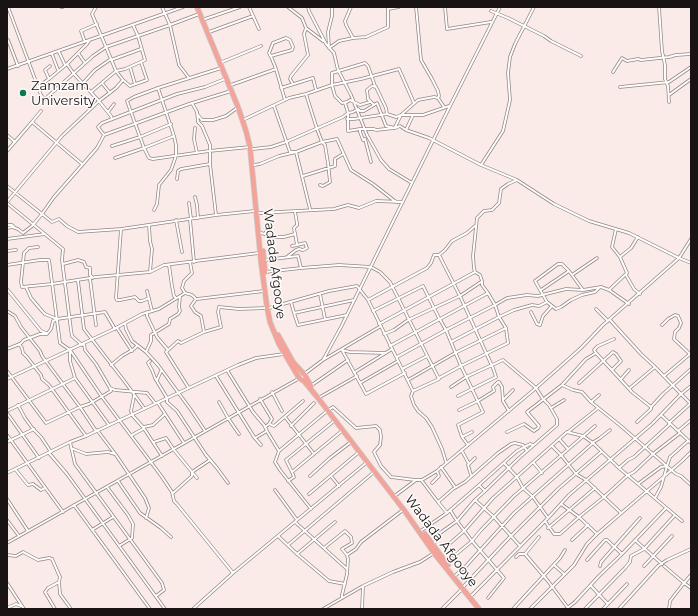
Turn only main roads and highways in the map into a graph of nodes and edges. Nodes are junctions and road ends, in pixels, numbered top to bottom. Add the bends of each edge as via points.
1 (198, 7) edge
2 (251, 148) junction
3 (258, 212) junction
4 (268, 308) junction
5 (302, 375) junction
6 (328, 410) junction
7 (435, 550) junction
8 (464, 587) junction
9 (479, 609) edge
10 (482, 609) edge

1 - 2 highway, Wadada Afgooye via 232,91
1 - 2 highway, Wadada Afgooye via 245,120
2 - 3 highway, Wadada Afgooye
2 - 3 highway, Wadada Afgooye
3 - 4 highway, Wadada Afgooye via 260,253
3 - 4 highway, Wadada Afgooye via 263,234
4 - 5 highway, Wadada Afgooye via 286,350
4 - 5 highway, Wadada Afgooye via 271,326 284,354
5 - 6 highway, Wadada Afgooye
5 - 6 highway, Wadada Afgooye
6 - 7 highway, Wadada Afgooye
6 - 7 highway, Wadada Afgooye via 396,495
7 - 8 highway, Wadada Afgooye
7 - 8 highway, Wadada Afgooye
8 - 9 highway, Wadada Afgooye
8 - 10 highway, Wadada Afgooye

